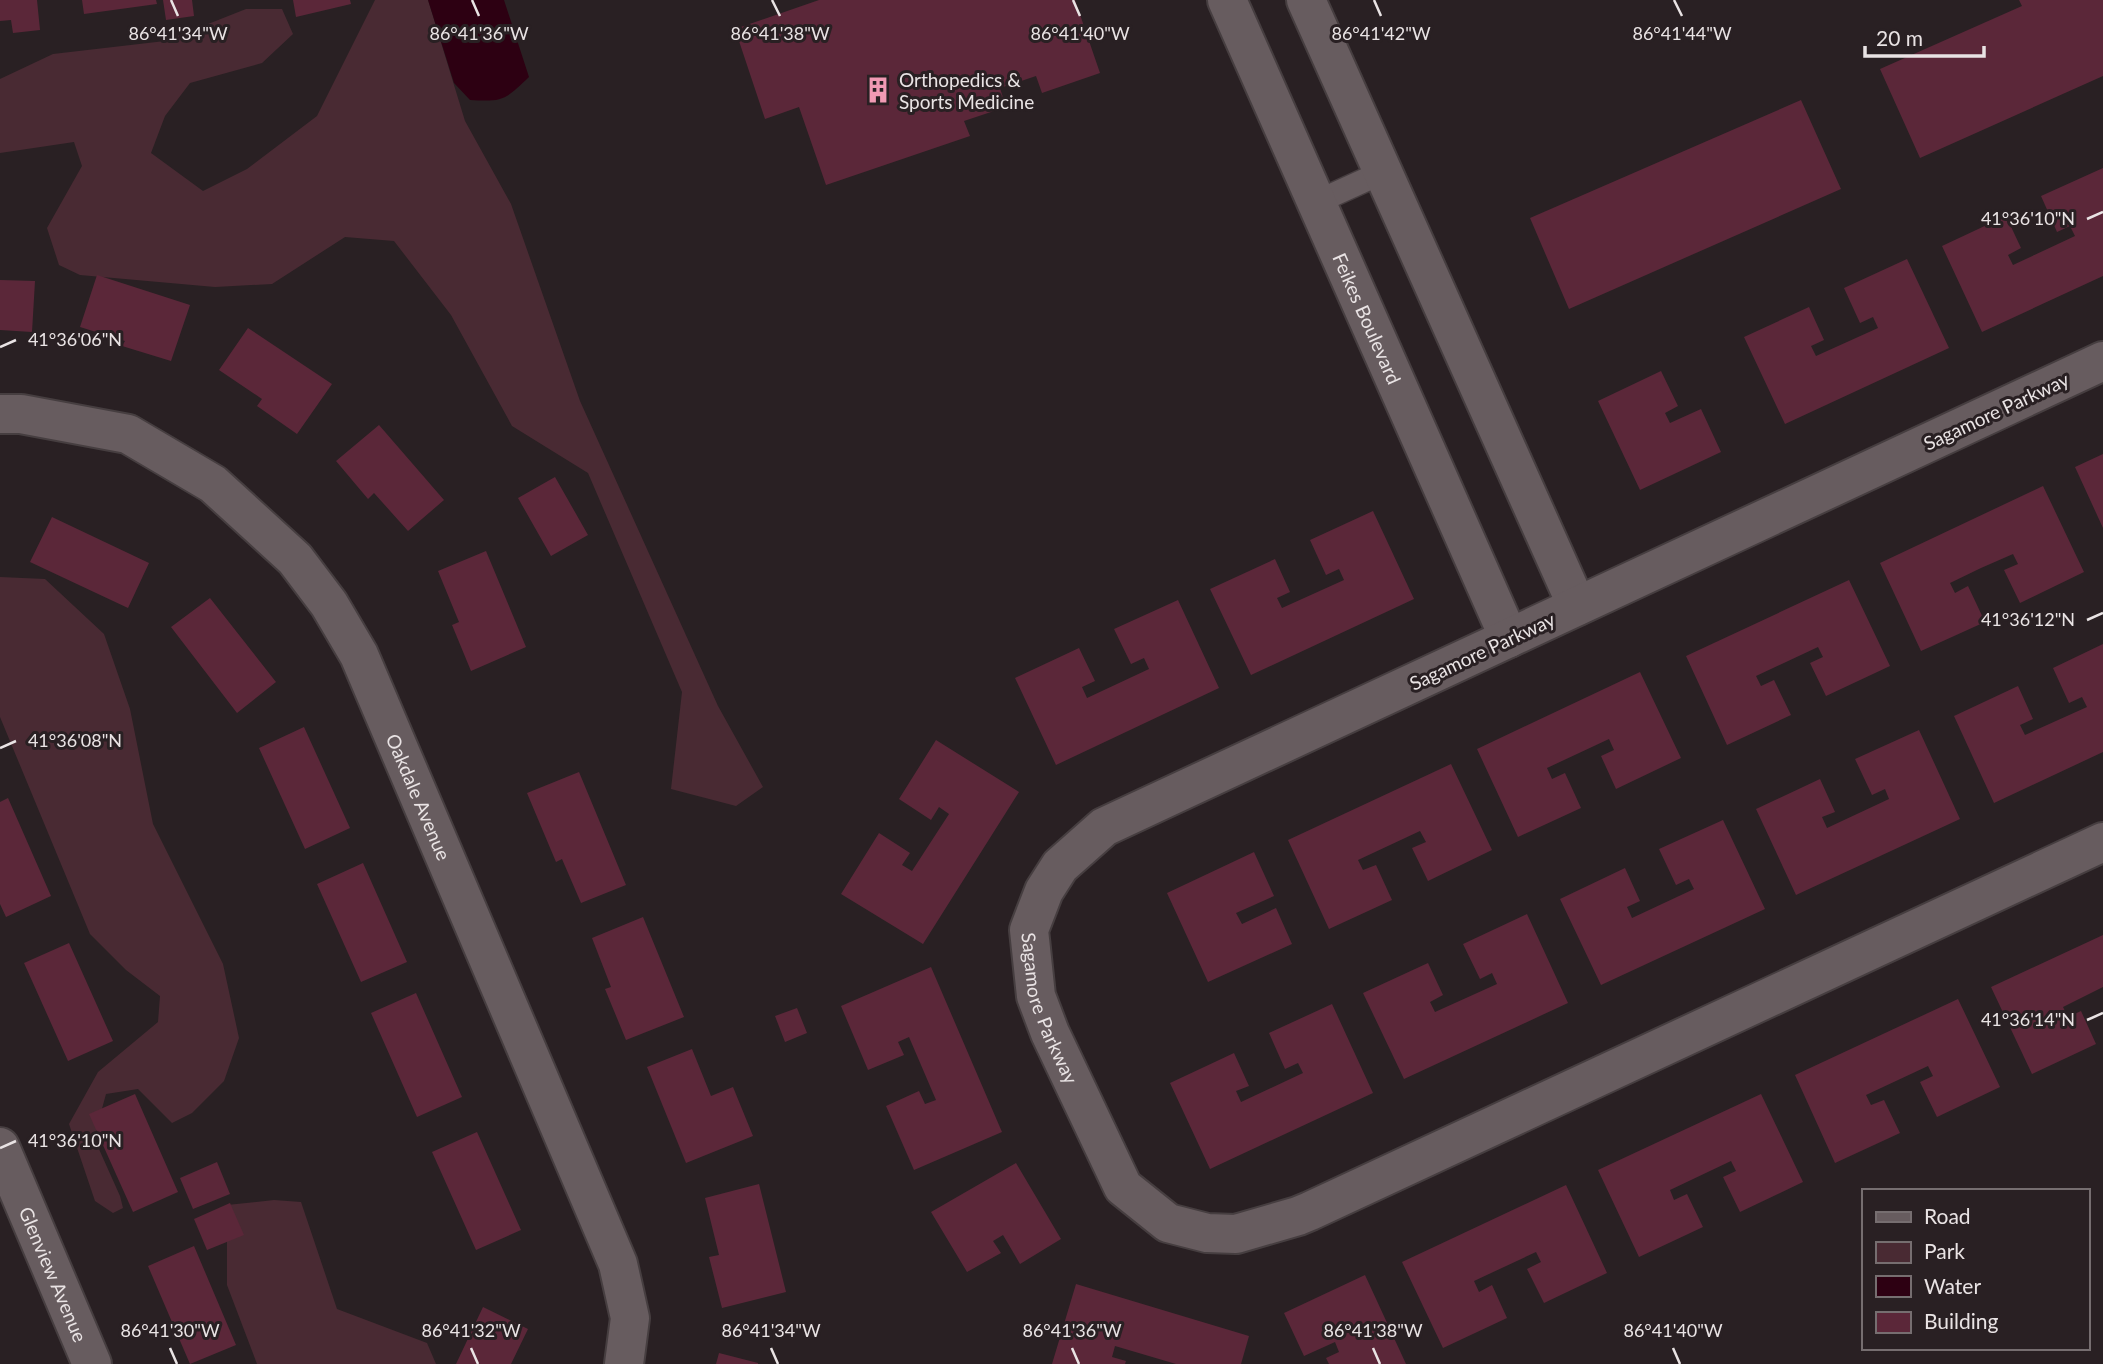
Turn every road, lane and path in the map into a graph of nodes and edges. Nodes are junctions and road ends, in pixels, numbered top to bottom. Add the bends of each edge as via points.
1 (1227, 0) edge
2 (1306, 0) edge
3 (1383, 172) junction
4 (1317, 202) junction
5 (2103, 361) edge
6 (0, 414) edge
7 (1577, 607) junction
8 (1509, 638) junction
9 (2103, 842) edge
10 (0, 1147) edge
11 (92, 1364) edge
12 (624, 1364) edge

1 - 4 street, Feikes Boulevard
2 - 3 street
3 - 4 lane
3 - 7 street
4 - 8 street, Feikes Boulevard
5 - 7 street, Sagamore Parkway
6 - 12 street, Oakdale Avenue via 128,435 179,464 213,484 295,559 329,604 359,654 618,1264 630,1318
7 - 8 street, Sagamore Parkway
8 - 9 street, Sagamore Parkway via 1104,827 1060,866 1044,891 1029,930 1036,996 1123,1187 1168,1223 1207,1233 1236,1234 1298,1216
10 - 11 street, Glenview Avenue

